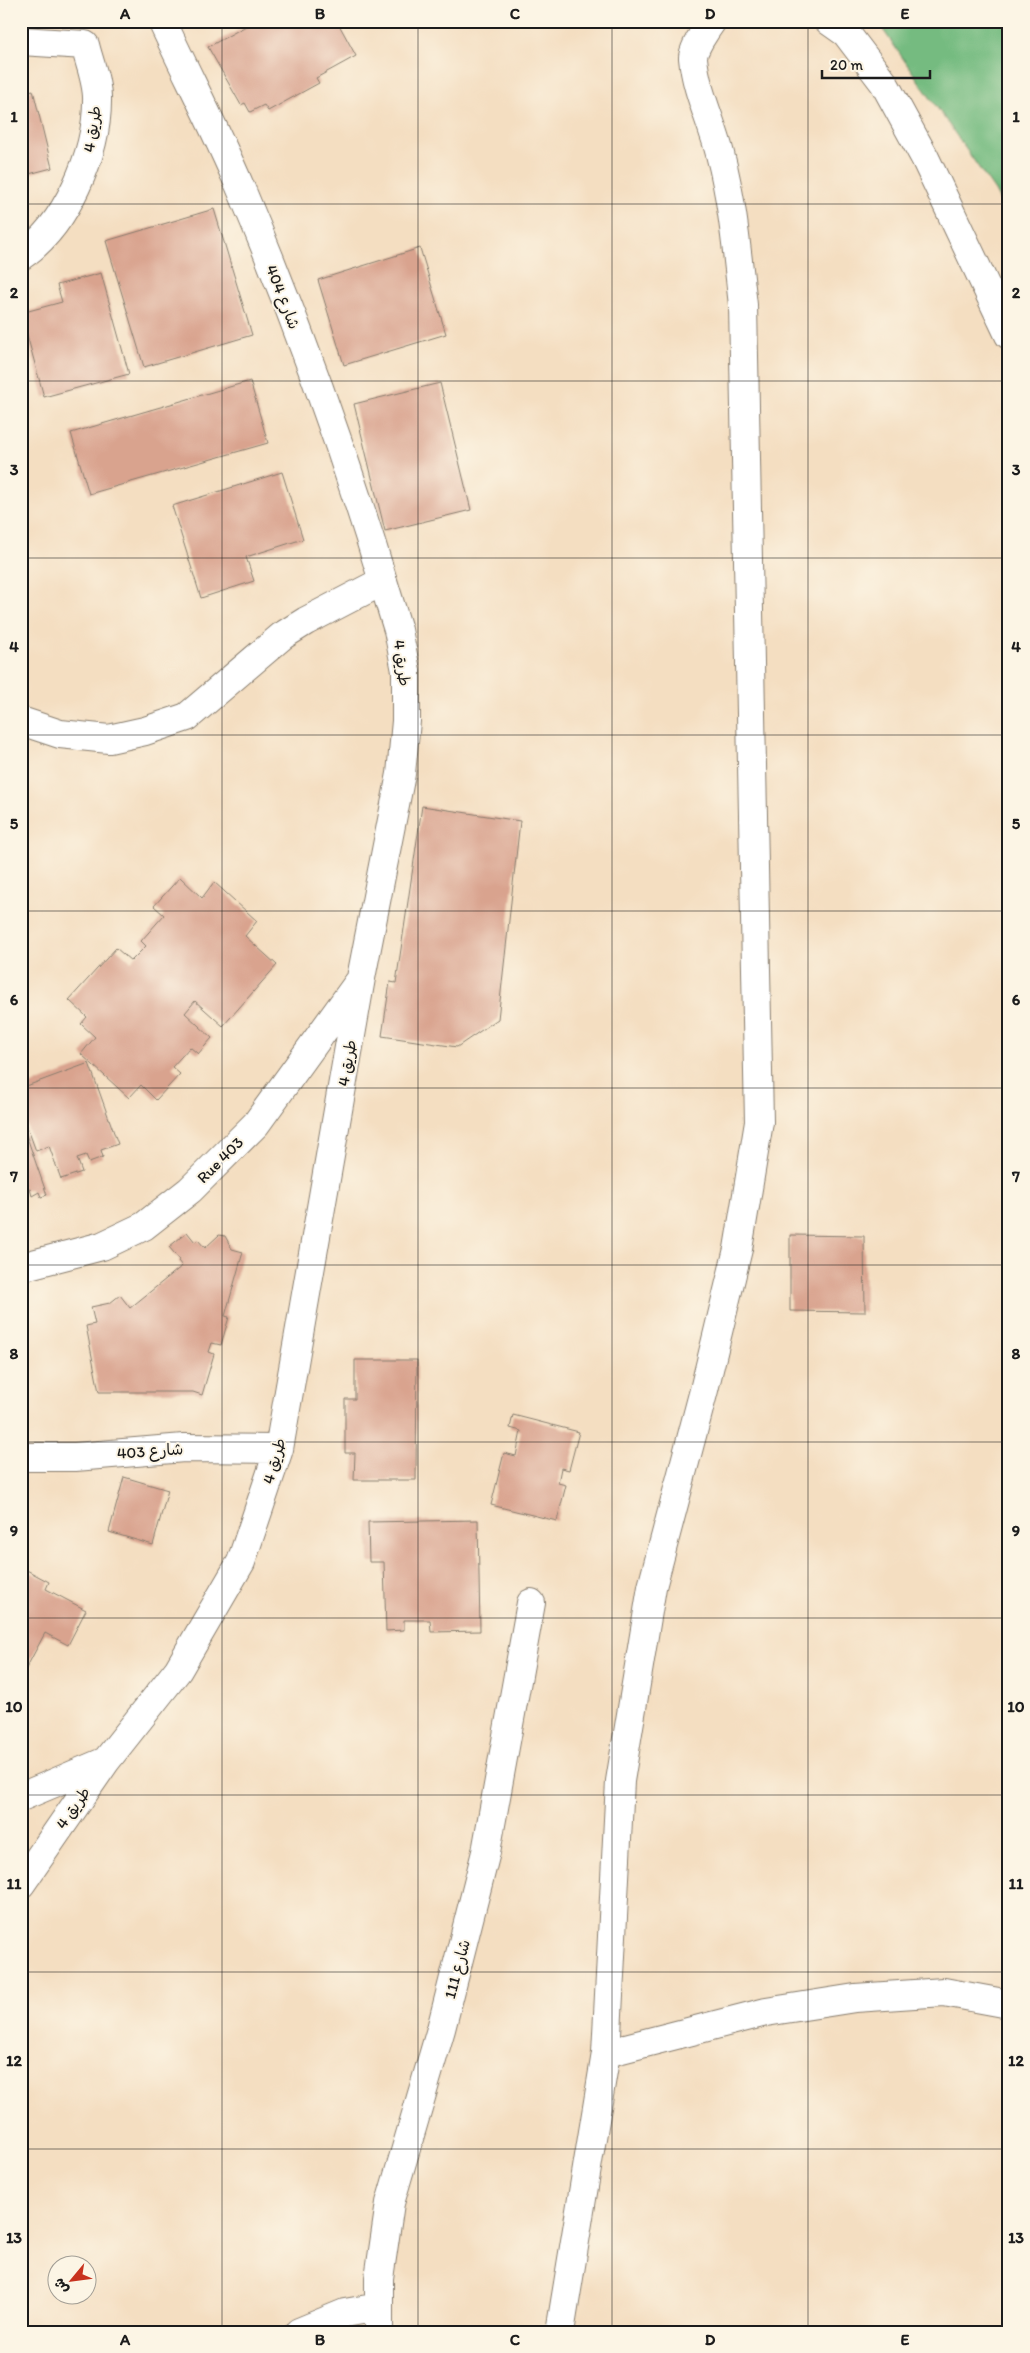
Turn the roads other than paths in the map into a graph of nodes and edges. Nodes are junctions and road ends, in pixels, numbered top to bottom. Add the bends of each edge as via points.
1 (162, 21) edge
2 (712, 21) edge
3 (829, 21) edge
4 (21, 41) edge
5 (21, 256) edge
6 (1009, 335) edge
7 (383, 581) junction
8 (21, 721) edge
9 (361, 978) junction
10 (21, 1267) edge
11 (280, 1449) junction
12 (21, 1457) edge
13 (531, 1603) dead end
14 (106, 1761) junction
15 (21, 1797) edge
16 (21, 1884) edge
17 (1009, 2004) edge
18 (606, 2053) junction
19 (379, 2319) edge
20 (299, 2332) edge
21 (560, 2332) edge

1 - 7 street, شارع 404 via 258,231 350,472
2 - 18 street via 693,56 731,205 743,305 759,1122 738,1249 652,1587 620,1781
3 - 6 street via 846,33 884,83 925,158
4 - 5 street, طريق 4 via 85,45 98,99 96,126 85,167 64,209 32,249
7 - 8 street via 282,636 187,717 109,739 60,734
7 - 9 street, طريق 4 via 406,671 406,720 401,774
9 - 10 street, Rue 403 via 256,1124 190,1190 144,1226 102,1246
9 - 11 street, طريق 4
11 - 12 street, شارع 403 via 184,1448 75,1457
11 - 14 street, طريق 4 via 241,1562 178,1670
13 - 19 street, شارع 111 via 479,1880 441,2029 390,2203 379,2278
14 - 15 street
14 - 16 street, طريق 4
17 - 18 street via 944,1992 855,1998 766,2012
18 - 21 street
19 - 20 street via 345,2313

